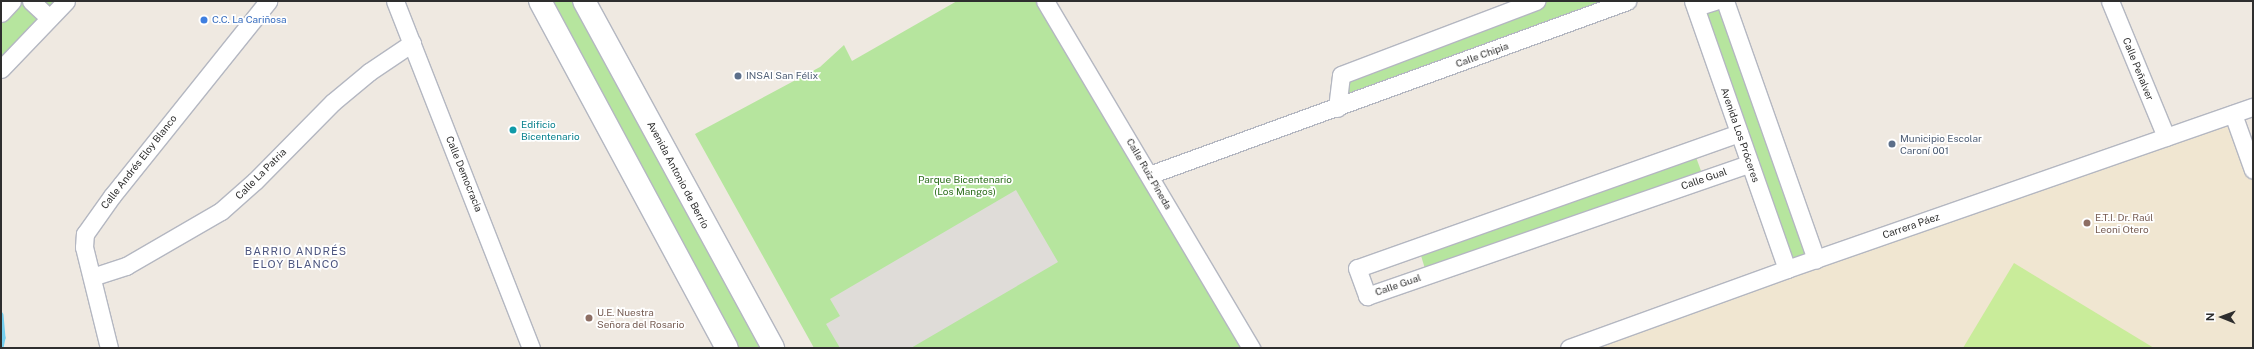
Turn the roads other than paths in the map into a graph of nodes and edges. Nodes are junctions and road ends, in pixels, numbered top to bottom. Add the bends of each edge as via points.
1 (12, 1) edge
2 (31, 1) edge
3 (66, 1) edge
4 (268, 1) edge
5 (395, 1) edge
6 (540, 1) edge
7 (584, 1) edge
8 (1045, 1) edge
9 (1536, 1) edge
10 (1627, 1) edge
11 (1715, 1) edge
12 (1725, 1) edge
13 (2110, 1) edge
14 (1694, 4) edge
15 (1, 12) edge
16 (49, 18) junction
17 (412, 43) junction
18 (1, 68) edge
19 (2253, 107) edge
20 (1337, 108) junction
21 (2233, 114) junction
22 (1739, 133) junction
23 (2166, 137) junction
24 (1750, 163) junction
25 (2253, 170) edge
26 (1150, 176) junction
27 (1816, 259) junction
28 (1787, 269) junction
29 (92, 277) junction
30 (110, 348) edge
31 (531, 348) edge
32 (727, 348) edge
33 (773, 348) edge
34 (1251, 348) edge
35 (1569, 348) edge

1 - 15 street
2 - 16 street
3 - 16 street
4 - 29 street, Calle Andrés Eloy Blanco via 91,224 84,240
5 - 17 street, Calle Democracia
6 - 32 street
7 - 33 street, Avenida Antonio de Berrío
8 - 26 street, Calle Ruiz Pineda
9 - 20 street via 1340,75
10 - 20 street, Calle Chipia
11 - 14 street
12 - 27 street
13 - 23 street, Calle Peñalver
14 - 22 street, Avenida Los Próceres
16 - 18 street
17 - 29 street, Calle La Patria via 369,72 333,102 222,211 126,266
17 - 31 street, Calle Democracia
19 - 21 street, Carrera Páez
20 - 26 street, Calle Chipia
21 - 23 street, Carrera Páez
21 - 25 street
22 - 24 street, Avenida Los Próceres
22 - 24 street, Calle Gual via 1357,268 1364,289 1367,296
23 - 27 street, Carrera Páez
24 - 28 street, Avenida Los Próceres
26 - 34 street, Calle Ruiz Pineda
27 - 28 street, Carrera Páez
28 - 35 street, Carrera Páez
29 - 30 street, Calle Andrés Eloy Blanco

